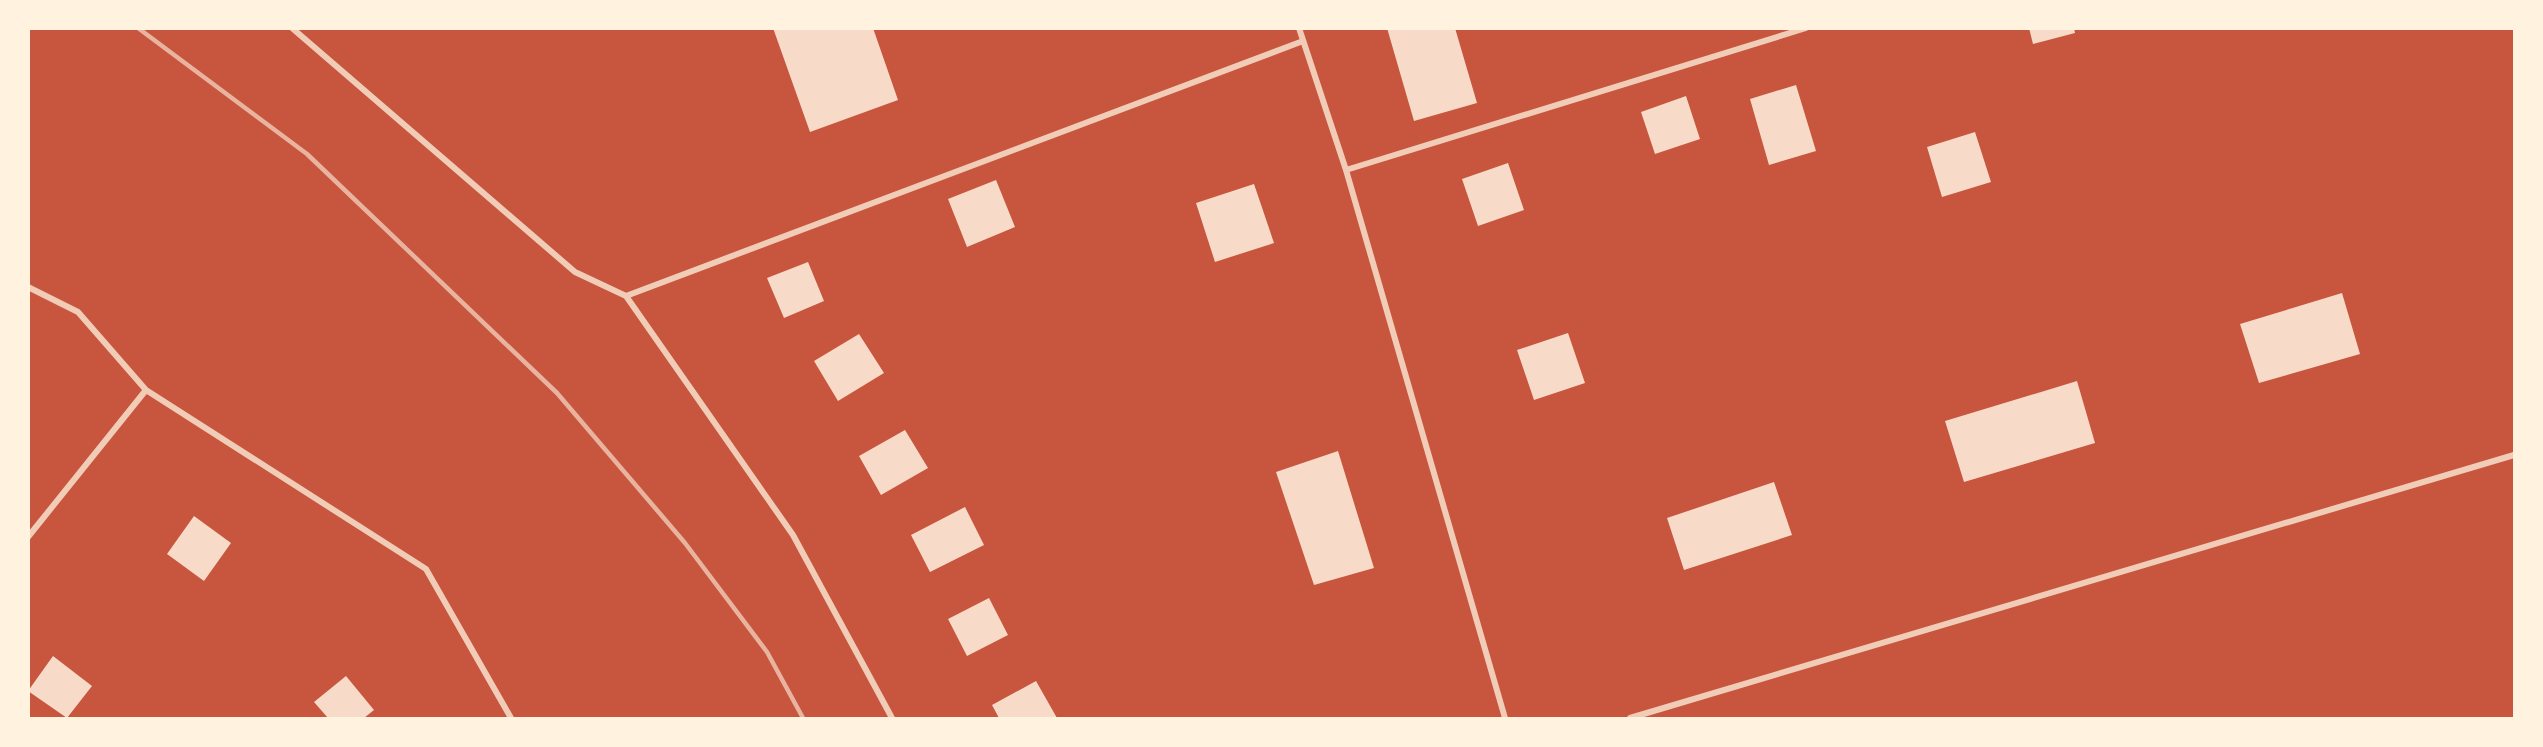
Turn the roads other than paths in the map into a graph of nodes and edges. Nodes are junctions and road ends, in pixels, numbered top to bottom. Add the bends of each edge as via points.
1 (292, 28) edge
2 (1299, 28) edge
3 (1806, 28) edge
4 (1303, 41) junction
5 (1346, 170) junction
6 (28, 287) edge
7 (626, 296) junction
8 (146, 390) junction
9 (2514, 455) edge
10 (28, 537) edge
11 (511, 718) edge
12 (892, 718) edge
13 (1505, 718) edge
14 (1630, 718) edge

1 - 7 street via 575,272
2 - 4 street
3 - 5 street
4 - 5 street
4 - 7 street
5 - 13 street
6 - 8 street via 78,312
7 - 12 street via 793,536
8 - 10 street
8 - 11 street via 426,569
9 - 14 street

